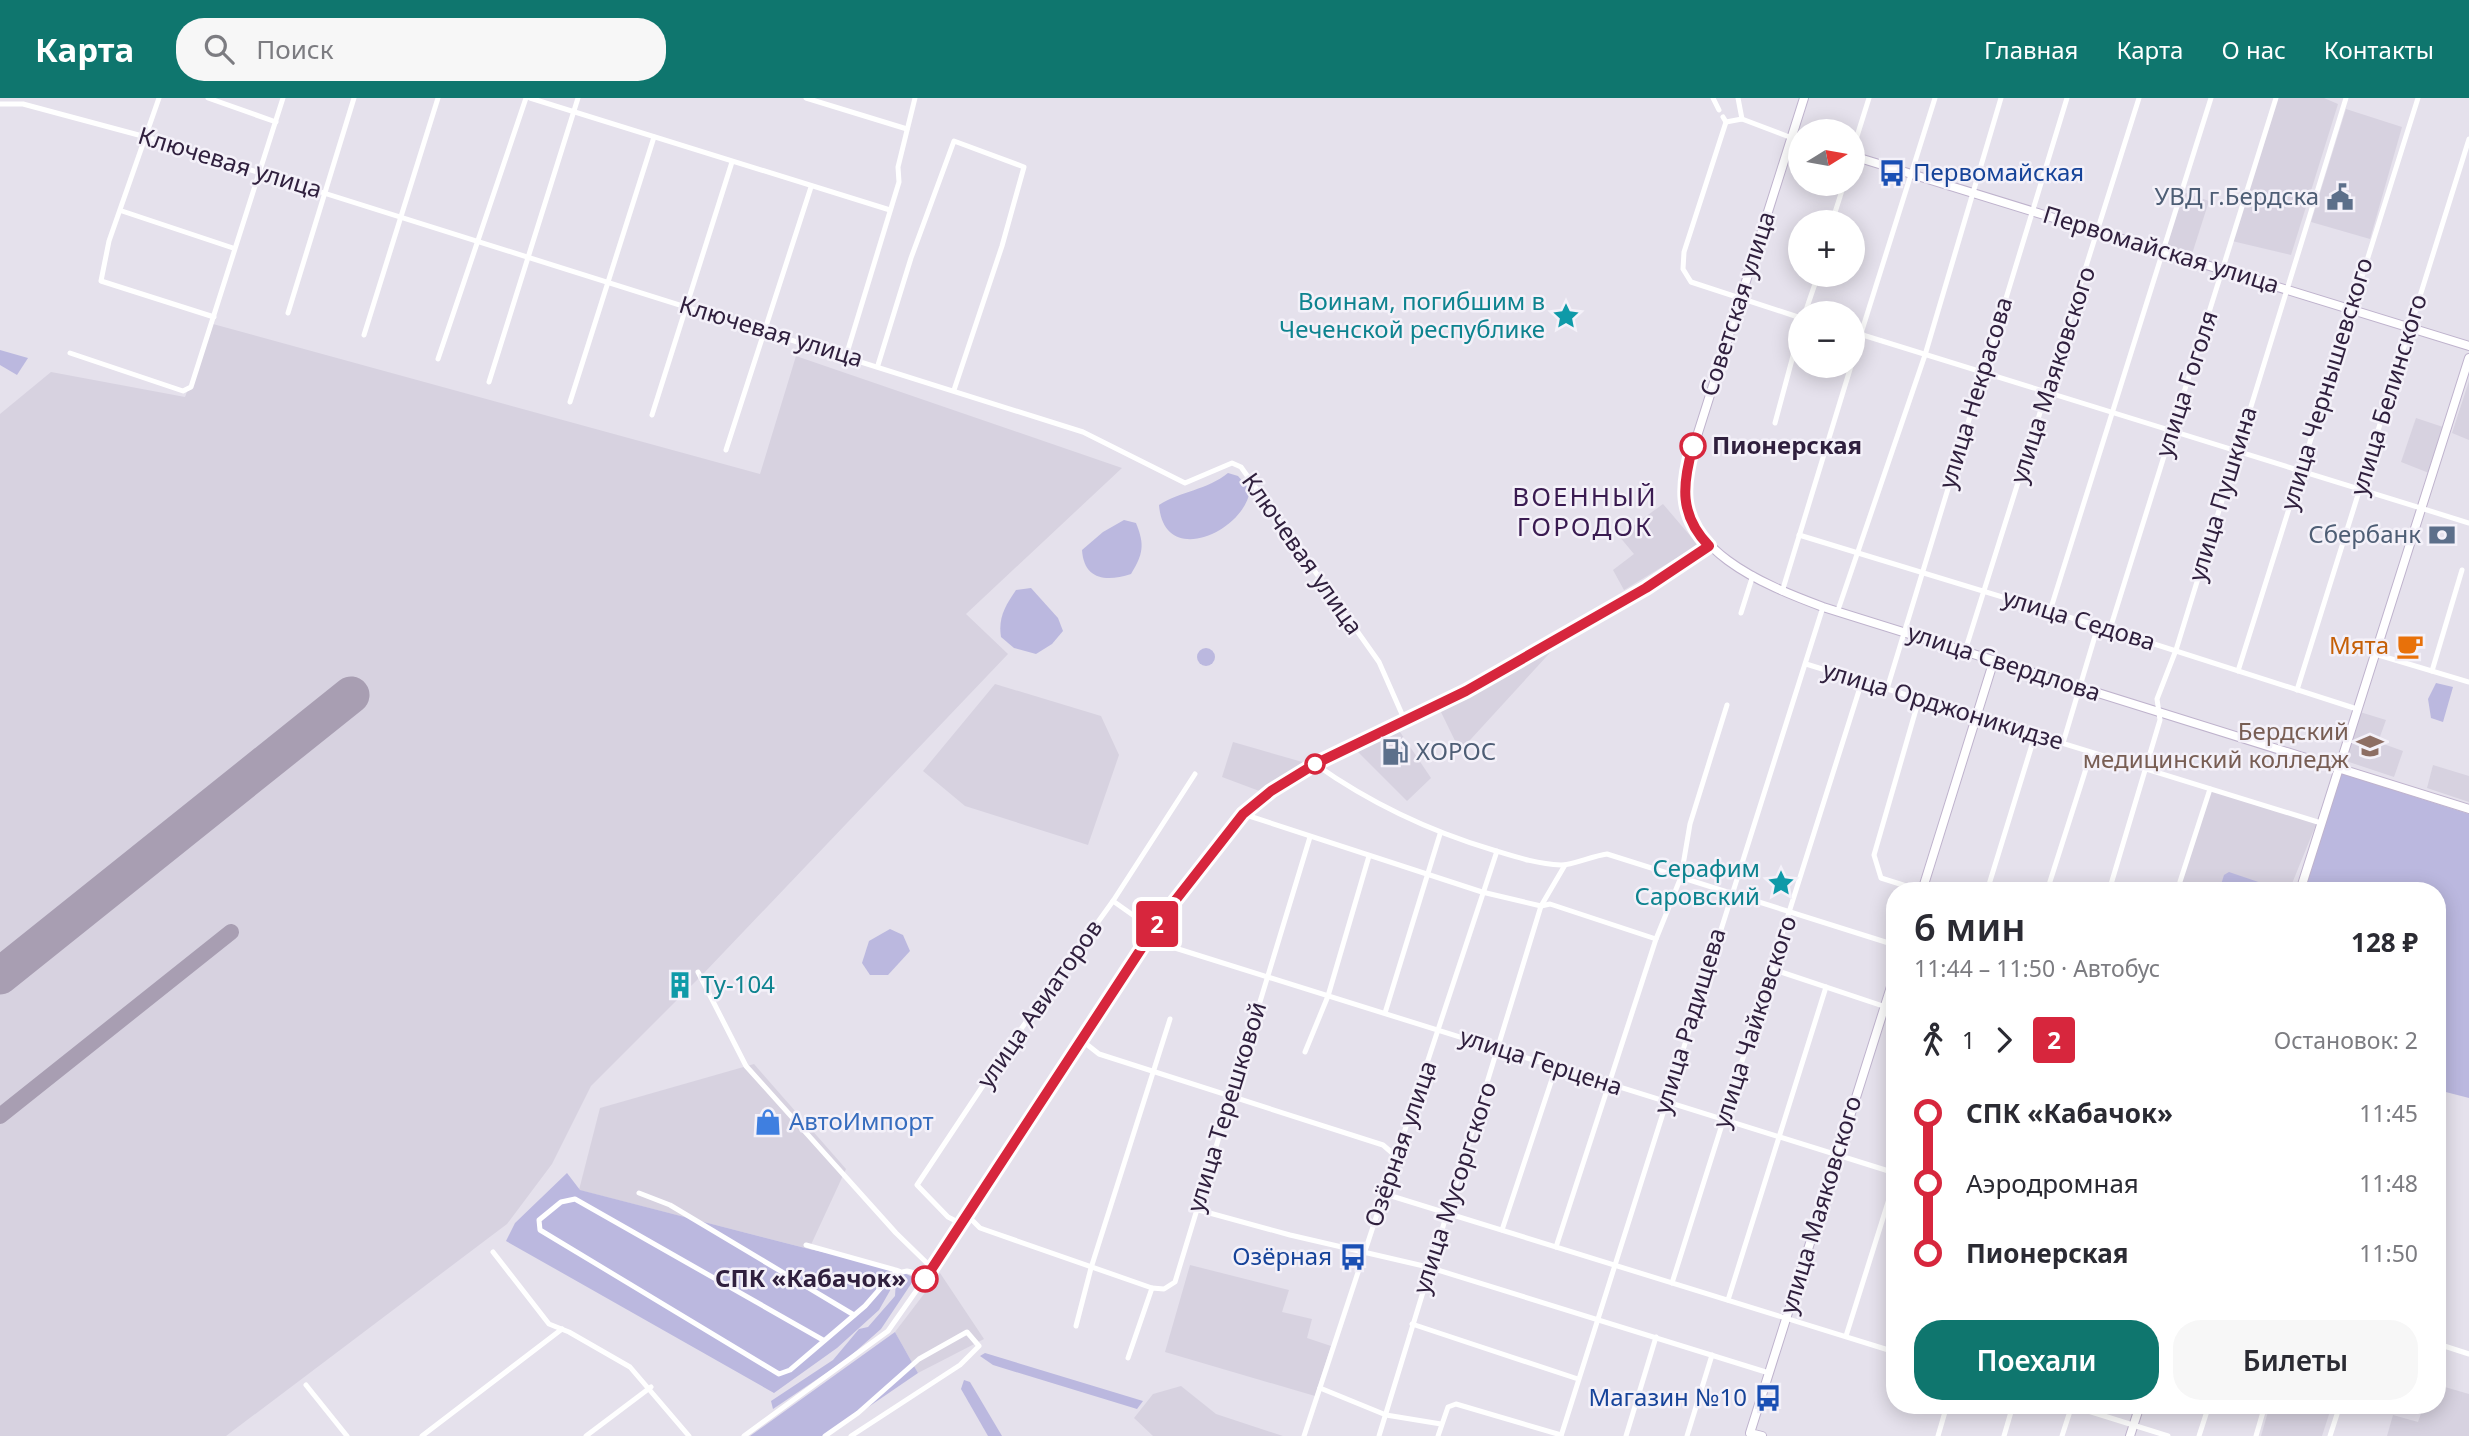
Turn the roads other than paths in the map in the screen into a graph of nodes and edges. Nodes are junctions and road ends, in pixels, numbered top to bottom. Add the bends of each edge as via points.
1 (159, 98) edge
2 (208, 98) edge
3 (284, 98) edge
4 (354, 98) edge
5 (438, 98) edge
6 (528, 98) edge
7 (578, 98) edge
8 (806, 98) edge
9 (915, 98) edge
10 (1713, 98) edge
11 (1738, 98) edge
12 (1804, 98) edge
13 (1869, 98) edge
14 (1935, 98) edge
15 (2001, 98) edge
16 (2067, 98) edge
17 (2140, 98) edge
18 (2211, 98) edge
19 (2276, 98) edge
20 (2346, 98) edge
21 (2418, 98) edge
22 (23, 101) edge
23 (0, 104) edge
24 (1720, 110) dead end
25 (574, 112) junction
26 (1742, 119) junction
27 (1800, 119) edge
28 (1862, 119) edge
29 (276, 122) junction
30 (907, 129) junction
31 (146, 136) junction
32 (1788, 136) edge
33 (654, 137) junction
34 (2469, 139) edge
35 (1866, 160) edge
36 (1788, 161) edge
37 (733, 162) junction
38 (258, 172) junction
39 (1911, 173) junction
40 (811, 187) junction
41 (323, 192) junction
42 (1972, 192) junction
43 (890, 210) junction
44 (122, 211) junction
45 (2033, 211) junction
46 (399, 216) junction
47 (2099, 230) junction
48 (476, 241) junction
49 (233, 248) junction
50 (2162, 250) junction
51 (527, 256) junction
52 (2222, 269) junction
53 (608, 281) junction
54 (2286, 289) junction
55 (1739, 297) junction
56 (684, 306) junction
57 (2351, 310) junction
58 (288, 313) dead end
59 (1788, 314) edge
60 (214, 317) junction
61 (1865, 322) edge
62 (2412, 329) junction
63 (763, 330) junction
64 (364, 335) dead end
65 (1865, 336) edge
66 (2469, 346) edge
67 (70, 353) dead end
68 (1925, 355) junction
69 (846, 356) junction
70 (2469, 358) edge
71 (438, 359) dead end
72 (878, 365) junction
73 (1982, 372) junction
74 (1788, 373) edge
75 (1847, 378) edge
76 (489, 382) dead end
77 (954, 390) junction
78 (2047, 393) junction
79 (570, 402) dead end
80 (2111, 413) junction
81 (652, 415) dead end
82 (1774, 423) dead end
83 (2172, 432) junction
84 (726, 450) dead end
85 (2236, 450) junction
86 (2300, 471) junction
87 (2359, 489) junction
88 (2423, 509) junction
89 (2469, 523) edge
90 (1799, 535) junction
91 (1709, 546) junction
92 (1859, 552) junction
93 (2462, 570) dead end
94 (1922, 572) junction
95 (1753, 575) junction
96 (1984, 590) junction
97 (1782, 592) junction
98 (1823, 607) junction
99 (1838, 610) junction
100 (2050, 611) junction
101 (1741, 613) dead end
102 (2098, 626) junction
103 (2110, 629) junction
104 (1904, 631) junction
105 (2176, 650) junction
106 (1965, 651) junction
107 (2375, 654) junction
108 (1994, 660) junction
109 (1806, 664) junction
110 (2238, 671) junction
111 (2432, 671) junction
112 (1862, 681) junction
113 (2469, 682) edge
114 (2079, 687) junction
115 (1887, 689) junction
116 (2297, 690) junction
117 (1919, 699) junction
118 (1727, 705) dead end
119 (2357, 709) junction
120 (2159, 712) junction
121 (1977, 717) junction
122 (1405, 721) junction
123 (2035, 735) junction
124 (2063, 743) junction
125 (2091, 753) junction
126 (1315, 764) junction
127 (2338, 768) junction
128 (2146, 770) junction
129 (1195, 774) dead end
130 (2210, 789) junction
131 (2469, 809) edge
132 (1243, 814) junction
133 (2320, 823) junction
134 (1440, 834) junction
135 (1310, 837) junction
136 (1497, 851) junction
137 (1369, 856) junction
138 (1565, 865) junction
139 (1427, 874) junction
140 (1681, 877) junction
141 (1894, 882) edge
142 (1925, 882) edge
143 (1990, 882) edge
144 (2050, 882) edge
145 (2112, 882) edge
146 (2180, 882) edge
147 (2303, 882) edge
148 (1482, 892) junction
149 (1731, 893) junction
150 (1113, 901) junction
151 (1541, 906) junction
152 (1790, 912) junction
153 (1153, 931) junction
154 (1656, 939) junction
155 (1886, 942) edge
156 (1772, 969) junction
157 (698, 972) dead end
158 (1267, 977) junction
159 (1826, 986) junction
160 (1328, 996) junction
161 (1886, 998) edge
162 (1883, 1006) junction
163 (1886, 1007) edge
164 (1385, 1013) junction
165 (1170, 1019) dead end
166 (1440, 1030) junction
167 (1080, 1040) junction
168 (1500, 1047) junction
169 (1306, 1052) dead end
170 (1556, 1067) junction
171 (1154, 1071) junction
172 (1611, 1084) junction
173 (1231, 1098) junction
174 (1665, 1101) junction
175 (1724, 1119) junction
176 (1779, 1136) junction
177 (1837, 1154) junction
178 (1398, 1158) junction
179 (1886, 1170) edge
180 (639, 1194) dead end
181 (1385, 1194) junction
182 (1195, 1209) junction
183 (1886, 1209) edge
184 (1447, 1213) junction
185 (966, 1214) junction
186 (960, 1223) junction
187 (1502, 1230) junction
188 (807, 1245) dead end
189 (1556, 1247) junction
190 (1364, 1251) junction
191 (493, 1252) dead end
192 (1615, 1265) junction
193 (1428, 1267) junction
194 (932, 1268) junction
195 (1091, 1268) junction
196 (899, 1271) junction
197 (927, 1276) junction
198 (1672, 1283) junction
199 (1152, 1288) junction
200 (1728, 1300) junction
201 (853, 1315) junction
202 (1599, 1318) junction
203 (1786, 1318) junction
204 (1412, 1324) junction
205 (1076, 1326) dead end
206 (562, 1329) junction
207 (1846, 1336) junction
208 (1656, 1337) junction
209 (823, 1340) junction
210 (2446, 1347) edge
211 (1886, 1349) edge
212 (2469, 1354) edge
213 (1712, 1355) junction
214 (1128, 1358) dead end
215 (1769, 1373) junction
216 (1578, 1380) junction
217 (306, 1385) dead end
218 (651, 1387) junction
219 (1320, 1388) junction
220 (1944, 1414) edge
221 (2010, 1414) edge
222 (2069, 1414) edge
223 (2097, 1414) edge
224 (2137, 1414) edge
225 (2206, 1414) edge
226 (2262, 1414) edge
227 (2337, 1414) edge
228 (1386, 1415) junction
229 (1441, 1424) junction
230 (2133, 1425) junction
231 (1749, 1434) edge
232 (347, 1436) edge
233 (422, 1436) edge
234 (586, 1436) edge
235 (689, 1436) edge
236 (744, 1436) edge
237 (825, 1436) edge
238 (851, 1436) edge
239 (1304, 1436) edge
240 (1379, 1436) edge
241 (1438, 1436) edge
242 (1561, 1436) edge
243 (1626, 1436) edge
244 (1687, 1436) edge
245 (1762, 1436) edge
246 (1938, 1436) edge
247 (2004, 1436) edge
248 (2062, 1436) edge
249 (2130, 1436) edge
250 (2168, 1436) edge
251 (2199, 1436) edge
252 (2256, 1436) edge
253 (2330, 1436) edge

1 - 31 street
2 - 29 street
3 - 29 street
4 - 41 street
5 - 46 street
6 - 25 street
6 - 48 street
7 - 25 street
8 - 30 street
9 - 30 street
10 - 24 street
11 - 26 street
12 - 27 street, Советская улица
13 - 28 street
14 - 39 street
15 - 42 street
16 - 45 street, улица Некрасова
17 - 47 street, улица Маяковского
18 - 50 street
19 - 52 street, улица Гоголя
20 - 54 street, улица Пушкина
21 - 57 street, улица Чернышевского
22 - 23 street, Ключевая улица
22 - 31 street, Ключевая улица
25 - 33 street
25 - 51 street
26 - 32 street
26 - 55 street via 1725,120 1684,252 1683,269 1691,282
29 - 38 street
30 - 43 street
31 - 38 street, Ключевая улица
31 - 44 street
33 - 37 street
33 - 53 street
34 - 62 street, улица Белинского
35 - 39 street, Первомайская улица
36 - 55 street, Советская улица
37 - 40 street
37 - 56 street
38 - 41 street, Ключевая улица
38 - 49 street
39 - 42 street, Первомайская улица
39 - 61 street
40 - 43 street
40 - 63 street
41 - 46 street, Ключевая улица
41 - 58 street
42 - 45 street, Первомайская улица
42 - 68 street
43 - 69 street
44 - 49 street
44 - 60 street via 109,241 101,281
45 - 47 street, Первомайская улица
45 - 73 street, улица Некрасова
46 - 48 street, Ключевая улица
46 - 64 street
47 - 50 street, Первомайская улица
47 - 78 street, улица Маяковского
48 - 51 street, Ключевая улица
48 - 71 street
49 - 60 street
50 - 52 street, Первомайская улица
50 - 80 street
51 - 53 street, Ключевая улица
51 - 76 street
52 - 54 street, Первомайская улица
52 - 83 street, улица Гоголя
53 - 56 street, Ключевая улица
53 - 79 street
54 - 57 street, Первомайская улица
54 - 85 street, улица Пушкина
55 - 59 street
55 - 91 street, Советская улица via 1684,484 1690,521
56 - 63 street, Ключевая улица
56 - 81 street
57 - 62 street, Первомайская улица
57 - 86 street, улица Чернышевского
60 - 67 street via 191,387 183,391
62 - 66 street, Первомайская улица
62 - 87 street, улица Белинского
63 - 69 street, Ключевая улица
63 - 84 street
65 - 68 street
68 - 73 street
68 - 92 street
69 - 72 street, Ключевая улица
70 - 88 street
72 - 77 street, Ключевая улица
72 - 77 street via 954,141 1024,167
73 - 78 street
73 - 94 street, улица Некрасова
74 - 82 street
75 - 90 street
77 - 122 street, Ключевая улица via 1083,432 1185,483 1232,463 1241,467 1378,662
78 - 80 street
78 - 96 street, улица Маяковского
80 - 83 street
80 - 100 street
83 - 85 street
83 - 103 street, улица Гоголя
85 - 86 street
85 - 105 street, улица Пушкина
86 - 87 street
86 - 110 street, улица Чернышевского
87 - 88 street
87 - 116 street, улица Белинского
88 - 89 street
88 - 107 street
90 - 92 street, улица Седова
90 - 97 street
91 - 95 street, улица Свердлова
91 - 122 street via 1574,631
92 - 94 street, улица Седова
92 - 99 street
93 - 111 street
94 - 96 street, улица Седова
94 - 104 street, улица Некрасова
95 - 97 street, улица Свердлова
95 - 101 street
96 - 100 street, улица Седова
96 - 106 street, улица Маяковского
97 - 98 street, улица Свердлова
98 - 99 street, улица Свердлова
98 - 109 street, улица Радищева
99 - 104 street, улица Свердлова
100 - 102 street, улица Седова
102 - 103 street, улица Седова
102 - 114 street
103 - 105 street, улица Седова
104 - 106 street, улица Свердлова
104 - 115 street, улица Некрасова
105 - 110 street, улица Седова
105 - 120 street, улица Пушкина via 2158,699
106 - 108 street, улица Свердлова
107 - 111 street
107 - 119 street
108 - 114 street, улица Свердлова
108 - 121 street
109 - 112 street, улица Орджоникидзе
109 - 149 street, улица Радищева
110 - 116 street, улица Седова
111 - 113 street
112 - 115 street, улица Орджоникидзе
112 - 152 street, улица Чайковского
114 - 120 street, улица Свердлова
114 - 124 street
115 - 117 street, улица Орджоникидзе
116 - 119 street, улица Седова
117 - 121 street, улица Орджоникидзе
117 - 141 street via 1874,855 1881,878
118 - 140 street via 1690,824
119 - 127 street
120 - 127 street, улица Свердлова
120 - 128 street, улица Пушкина
121 - 123 street, улица Орджоникидзе
121 - 142 street
122 - 126 street
123 - 124 street, улица Орджоникидзе
123 - 143 street
124 - 125 street, улица Орджоникидзе
125 - 128 street, улица Орджоникидзе
125 - 144 street
126 - 132 street
126 - 134 street via 1350,789
127 - 131 street, улица Свердлова
127 - 133 street
128 - 130 street, улица Орджоникидзе
128 - 145 street, улица Пушкина
129 - 150 street, улица Авиаторов
130 - 133 street, улица Орджоникидзе
130 - 146 street
132 - 135 street
132 - 153 street
133 - 147 street
134 - 136 street
134 - 139 street
135 - 137 street
135 - 158 street, улица Терешковой
136 - 138 street
136 - 148 street, Озёрная улица
137 - 139 street
137 - 160 street
138 - 140 street via 1607,855
138 - 151 street, улица Мусоргского
139 - 148 street
139 - 164 street
140 - 149 street
140 - 154 street
148 - 151 street
148 - 166 street, Озёрная улица
149 - 152 street
149 - 174 street, улица Радищева
150 - 153 street, улица Герцена
150 - 186 street, улица Авиаторов via 917,1185
151 - 154 street via 1550,904
151 - 168 street, улица Мусоргского
152 - 155 street
152 - 156 street, улица Чайковского
153 - 158 street, улица Герцена via 1175,948
153 - 167 street
154 - 172 street
156 - 159 street
156 - 175 street, улица Чайковского
157 - 194 street via 746,1066
158 - 160 street, улица Герцена
158 - 173 street, улица Терешковой
159 - 162 street
159 - 176 street
160 - 164 street, улица Герцена
160 - 169 street
161 - 162 street, улица Маяковского
162 - 163 street
162 - 177 street, улица Маяковского
164 - 166 street, улица Герцена
165 - 171 street
166 - 168 street, улица Герцена
166 - 178 street, Озёрная улица
167 - 171 street via 1099,1054
167 - 185 street
168 - 170 street, улица Герцена
168 - 184 street, улица Мусоргского
170 - 172 street, улица Герцена
170 - 187 street
171 - 173 street
171 - 195 street
172 - 174 street, улица Герцена
172 - 189 street
173 - 178 street via 1382,1145
173 - 182 street, улица Терешковой
174 - 175 street, улица Герцена
174 - 192 street, улица Радищева
175 - 176 street, улица Герцена
175 - 198 street, улица Чайковского
176 - 177 street, улица Герцена
176 - 200 street
177 - 179 street, улица Герцена
177 - 203 street, улица Маяковского
178 - 181 street, Озёрная улица
180 - 201 street via 670,1205
181 - 184 street
181 - 190 street, Озёрная улица
182 - 190 street
182 - 199 street, улица Терешковой via 1175,1283 1164,1289
183 - 207 street
184 - 187 street
184 - 193 street, улица Мусоргского
185 - 186 street
185 - 195 street via 980,1228
186 - 194 street
187 - 189 street
188 - 196 street
189 - 192 street
190 - 193 street
190 - 219 street, Озёрная улица
191 - 206 street via 549,1324
192 - 198 street
192 - 202 street, улица Радищева
193 - 202 street
193 - 204 street, улица Мусоргского
194 - 197 street
195 - 199 street
195 - 205 street
196 - 197 street
196 - 201 street
197 - 236 street via 888,1331
198 - 200 street
199 - 214 street
200 - 203 street
201 - 209 street
202 - 208 street
202 - 216 street, улица Радищева
203 - 207 street
203 - 215 street, улица Маяковского
204 - 216 street
204 - 228 street, улица Мусоргского
206 - 218 street via 630,1367
206 - 233 street
207 - 211 street
208 - 213 street
208 - 243 street
209 - 209 street via 790,1370 779,1374 540,1230 539,1220 561,1202 575,1199
210 - 212 street
213 - 215 street
213 - 244 street
215 - 231 street, улица Маяковского
216 - 242 street, улица Радищева
217 - 232 street
218 - 234 street
218 - 235 street
219 - 228 street
219 - 239 street, Озёрная улица
220 - 246 street
221 - 247 street
222 - 248 street
223 - 230 street
224 - 230 street
225 - 251 street
226 - 252 street
227 - 253 street
228 - 229 street
228 - 240 street, улица Мусоргского
229 - 241 street
229 - 242 street via 1448,1407 1456,1404
230 - 249 street
230 - 250 street
231 - 245 street
237 - 238 street via 919,1359 967,1332 979,1346 960,1365

